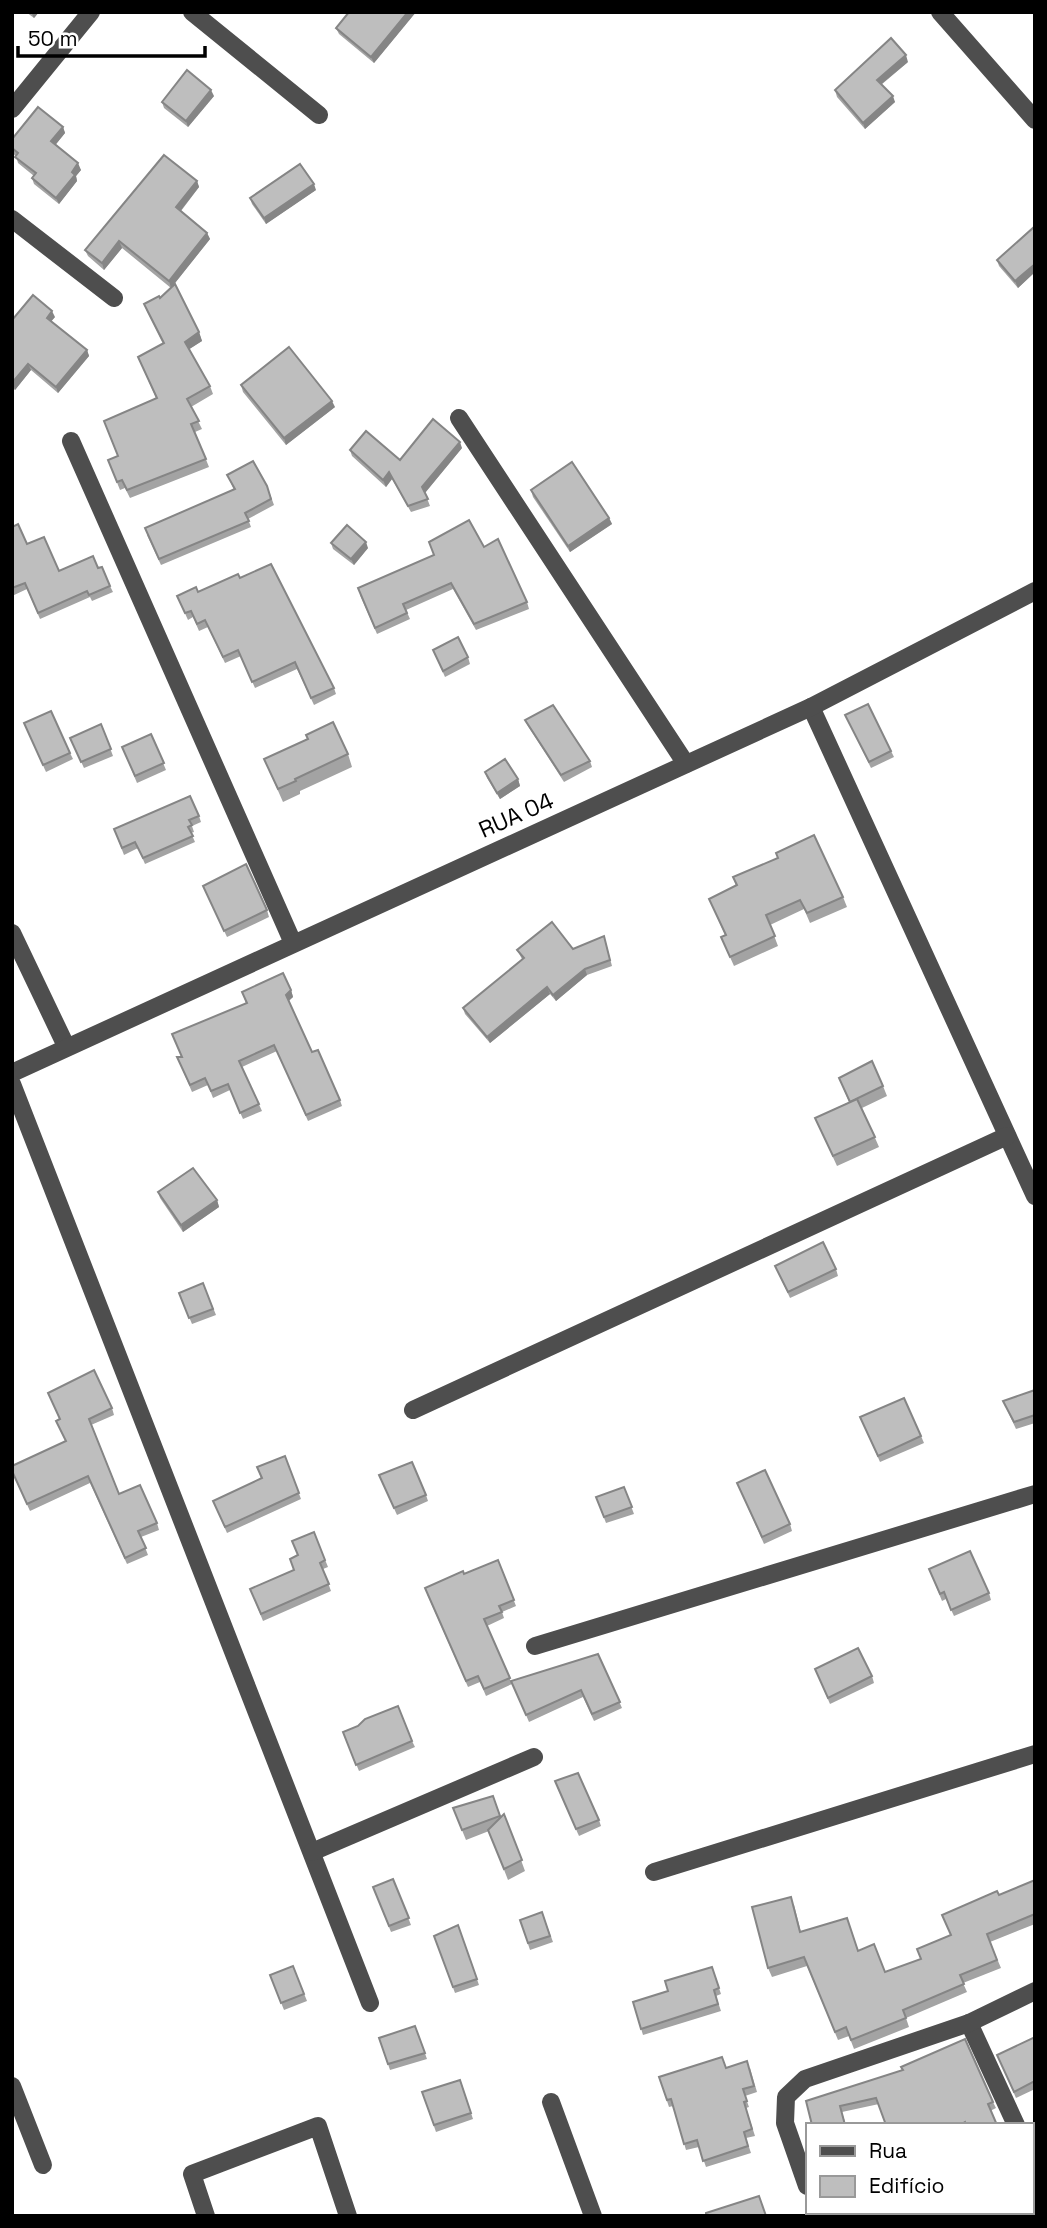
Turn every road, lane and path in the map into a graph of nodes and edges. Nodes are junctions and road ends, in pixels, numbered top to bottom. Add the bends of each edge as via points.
1 (91, 12) edge
2 (192, 12) edge
3 (940, 12) edge
4 (12, 109) edge
5 (319, 115) dead end
6 (1035, 120) edge
7 (12, 219) edge
8 (114, 298) dead end
9 (459, 418) dead end
10 (71, 442) dead end
11 (1035, 591) edge
12 (811, 707) junction
13 (686, 764) junction
14 (12, 933) edge
15 (293, 943) junction
16 (66, 1046) junction
17 (12, 1073) edge
18 (12, 1084) edge
19 (1007, 1136) junction
20 (1035, 1196) edge
21 (413, 1410) dead end
22 (1035, 1494) edge
23 (535, 1646) dead end
24 (1035, 1754) edge
25 (534, 1757) dead end
26 (312, 1852) junction
27 (654, 1872) dead end
28 (1035, 1991) edge
29 (370, 2003) dead end
30 (969, 2023) junction
31 (12, 2087) edge
32 (551, 2102) dead end
33 (1015, 2123) edge
34 (43, 2165) dead end
35 (806, 2183) edge
36 (206, 2216) edge
37 (348, 2216) edge
38 (593, 2216) edge

1 - 4 street
2 - 5 street
3 - 6 street
7 - 8 street
9 - 13 street
10 - 15 street
11 - 12 street, RUA 04
12 - 13 street, RUA 04
12 - 19 street
13 - 15 street, RUA 04
14 - 16 street
15 - 16 street, RUA 04
16 - 17 street, RUA 04
18 - 26 street
19 - 20 street
19 - 21 street
22 - 23 street
24 - 27 street
25 - 26 street
26 - 29 street
28 - 30 street
30 - 33 street
30 - 35 street via 805,2079 786,2097 785,2123
31 - 34 street
32 - 38 street
36 - 37 street via 192,2174 318,2126

